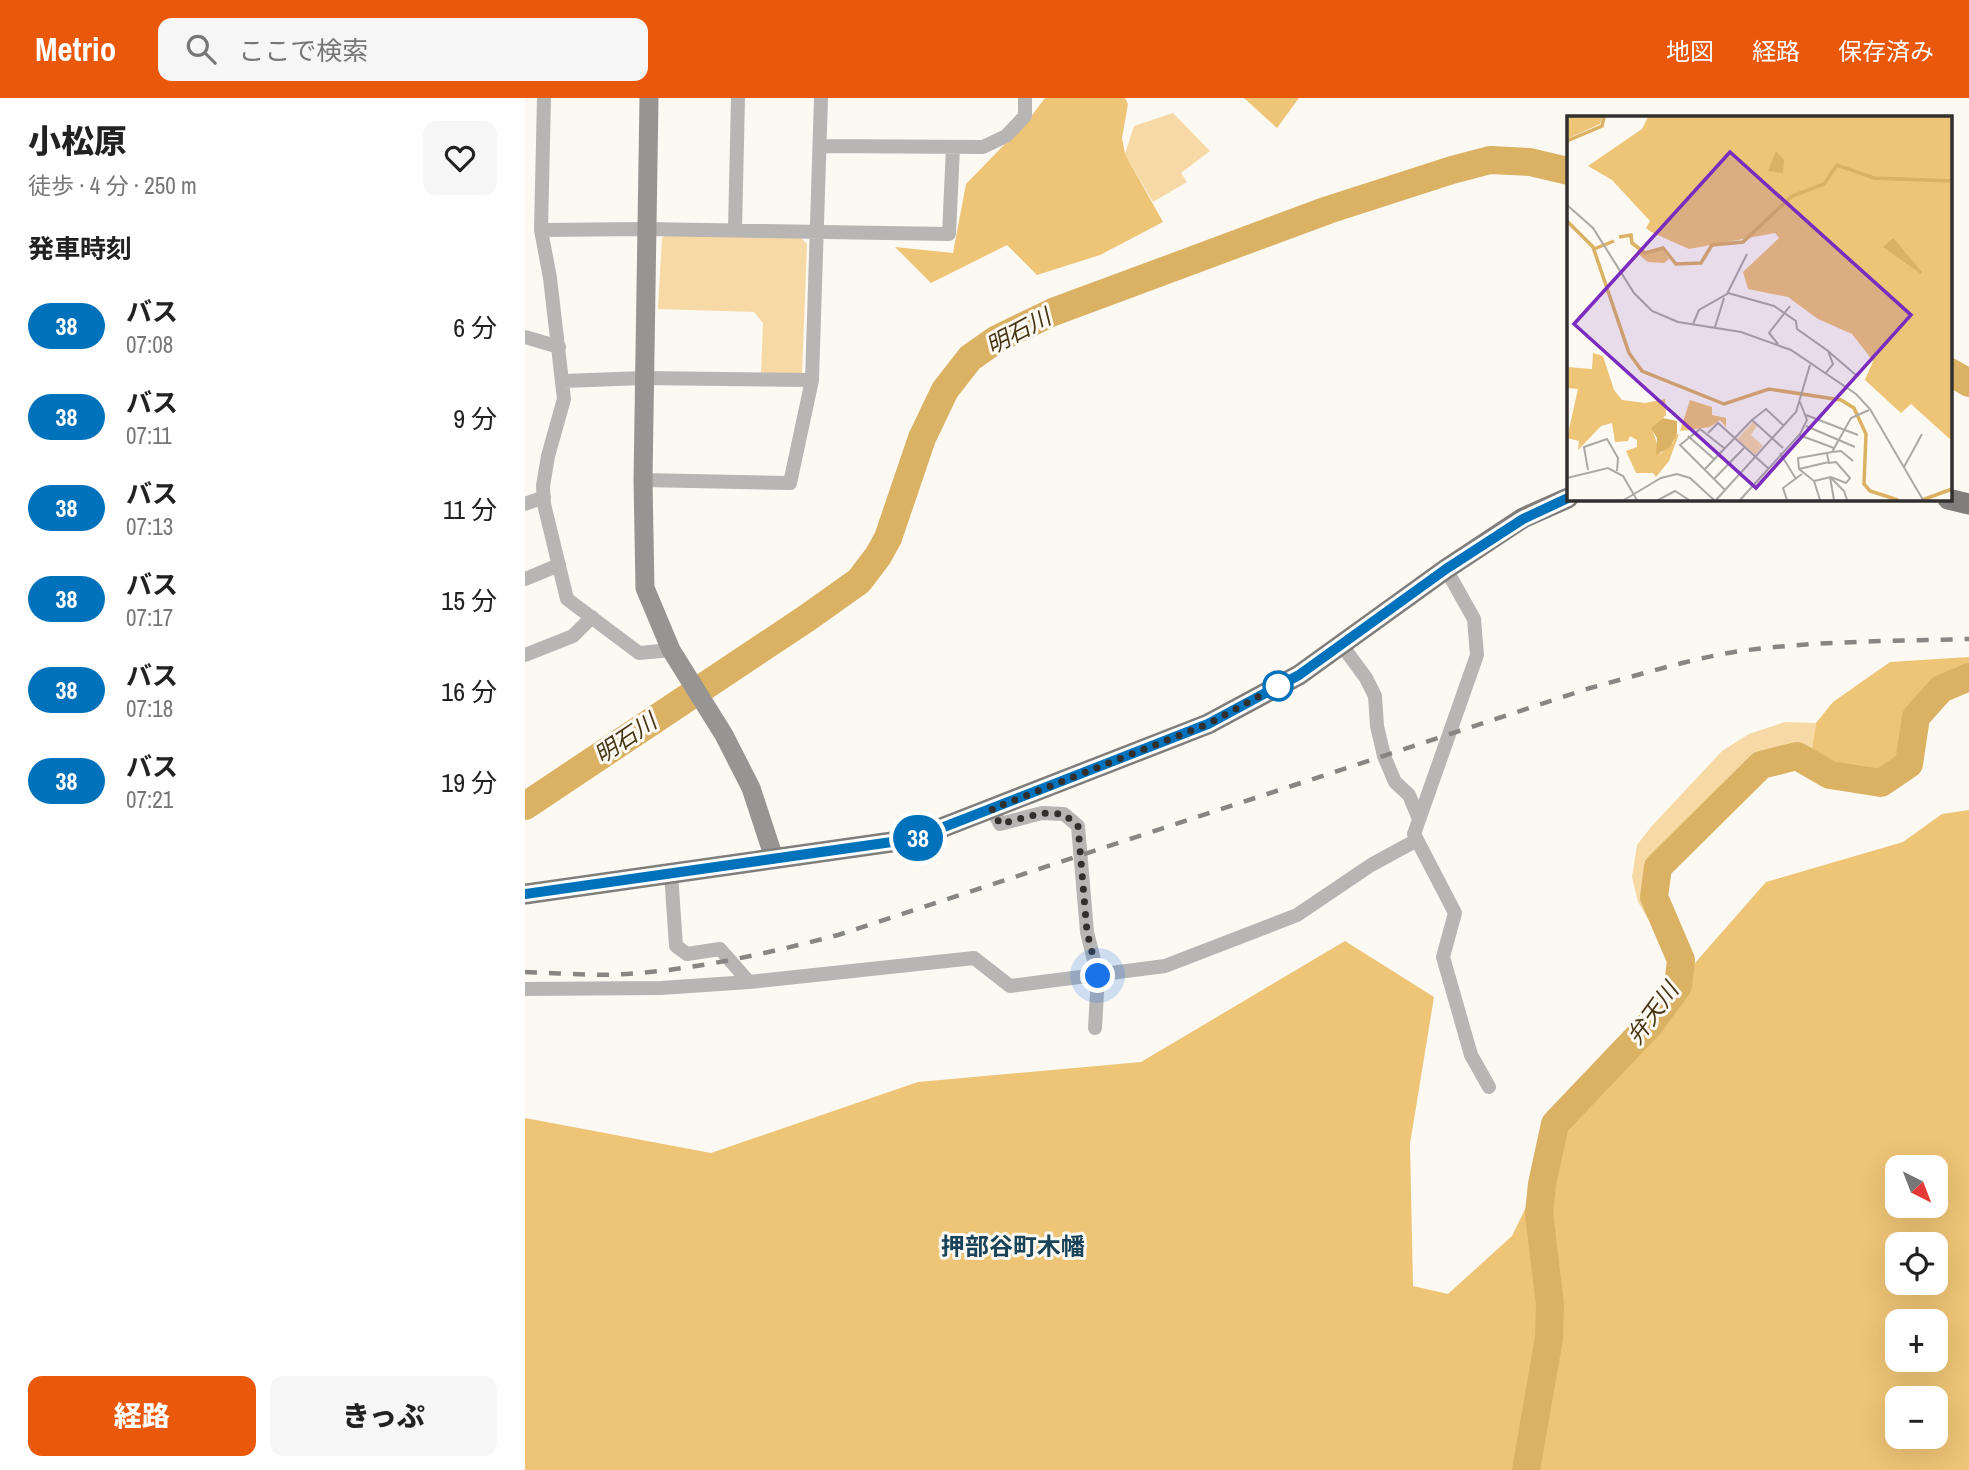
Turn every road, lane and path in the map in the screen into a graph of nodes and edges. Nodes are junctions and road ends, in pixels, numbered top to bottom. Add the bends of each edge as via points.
1 (544, 98) edge
2 (649, 98) edge
3 (738, 98) edge
4 (821, 98) edge
5 (1025, 98) edge
6 (821, 146) junction
7 (953, 147) junction
8 (645, 229) junction
9 (541, 230) junction
10 (735, 230) junction
11 (817, 232) junction
12 (525, 337) edge
13 (559, 347) junction
14 (644, 378) junction
15 (812, 380) junction
16 (563, 381) junction
17 (643, 480) junction
18 (544, 497) junction
19 (1567, 498) edge
20 (1951, 500) edge
21 (525, 504) edge
22 (1969, 504) edge
23 (559, 565) junction
24 (1446, 569) junction
25 (525, 579) edge
26 (591, 617) junction
27 (1341, 645) junction
28 (671, 650) junction
29 (525, 655) edge
30 (992, 809) junction
31 (1419, 819) junction
32 (1417, 840) junction
33 (774, 858) junction
34 (671, 873) junction
35 (525, 894) edge
36 (1098, 976) junction
37 (749, 982) junction
38 (525, 989) edge
39 (1095, 1028) dead end
40 (1489, 1087) dead end

1 - 9 street
2 - 8 street
3 - 10 street
4 - 6 street
5 - 7 street via 1025,116 1006,136 983,147
6 - 7 street
6 - 11 street
7 - 11 street via 949,234
8 - 9 street
8 - 10 street
8 - 14 street
9 - 13 street
10 - 11 street
11 - 15 street
12 - 13 street
13 - 16 street
14 - 15 street
14 - 16 street
14 - 17 street
15 - 17 street via 790,483
16 - 18 street via 564,399 548,456
17 - 28 street via 645,588
18 - 21 street
18 - 23 street
19 - 24 main road via 1523,519
20 - 22 main road
23 - 25 street
23 - 26 street via 567,599
24 - 27 main road
24 - 31 street via 1474,619 1477,655
26 - 28 street via 639,653
26 - 29 street via 573,636
27 - 30 main road via 1299,675 1208,724
27 - 31 street via 1375,696 1384,756
28 - 33 street via 751,788
30 - 33 main road via 913,839
30 - 36 street via 1000,824 1042,813 1064,814 1078,826 1087,932
31 - 32 street via 1414,834
32 - 36 street via 1297,915 1165,966
32 - 40 street via 1455,913 1443,957 1471,1055
33 - 34 main road
34 - 35 main road
34 - 37 street via 676,946 687,954 720,949
36 - 37 street via 1010,986 974,958
36 - 39 street
37 - 38 street

